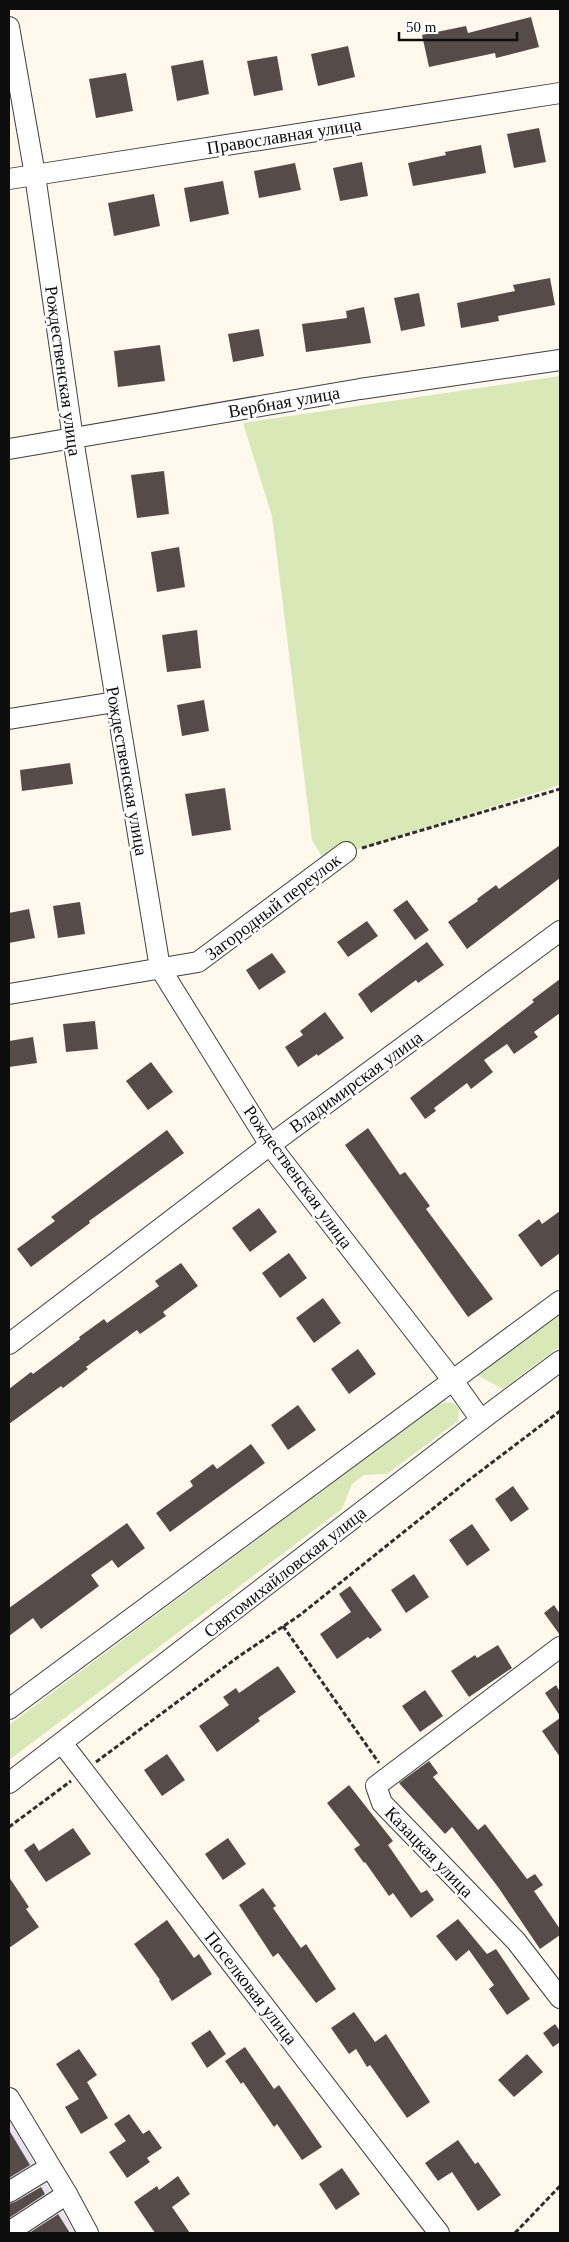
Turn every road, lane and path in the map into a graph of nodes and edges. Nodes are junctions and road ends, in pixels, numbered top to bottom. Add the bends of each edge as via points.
1 (9, 27) edge
2 (560, 93) edge
3 (35, 175) junction
4 (9, 179) edge
5 (560, 360) edge
6 (73, 439) junction
7 (9, 449) edge
8 (115, 702) junction
9 (9, 719) edge
10 (560, 788) edge
11 (346, 852) joint
12 (560, 931) edge
13 (160, 968) junction
14 (9, 994) edge
15 (270, 1145) junction
16 (560, 1301) edge
17 (9, 1344) edge
18 (560, 1361) edge
19 (454, 1382) junction
20 (560, 1412) edge
21 (481, 1420) junction
22 (283, 1626) junction
23 (559, 1651) edge
24 (9, 1709) edge
25 (62, 1743) junction
26 (84, 1771) junction
27 (389, 1776) junction
28 (9, 1783) edge
29 (9, 1827) edge
30 (560, 1998) edge
31 (9, 2098) edge
32 (50, 2167) junction
33 (560, 2186) edge
34 (9, 2192) edge
35 (67, 2194) junction
36 (9, 2232) edge
37 (88, 2233) edge
38 (439, 2233) edge
39 (515, 2233) edge

1 - 3 street, Рождественская улица
2 - 3 street, Православная улица
3 - 4 street, Православная улица
3 - 6 street, Рождественская улица
5 - 6 street, Вербная улица via 360,389
6 - 7 street, Вербная улица
6 - 8 street, Рождественская улица
8 - 9 street
8 - 13 street, Рождественская улица
10 - 11 path, Загородный переулок
11 - 13 street, Загородный переулок via 198,962
12 - 15 street, Владимирская улица
13 - 14 street, Загородный переулок
13 - 15 street, Рождественская улица
15 - 17 street, Владимирская улица
15 - 19 street, Рождественская улица
16 - 19 street
18 - 21 street, Святомихайловская улица
19 - 21 street, Рождественская улица
19 - 24 street
20 - 22 path
21 - 25 street, Святомихайловская улица
22 - 26 path
22 - 27 path
23 - 27 street, Казацкая улица
25 - 26 street, Поселковая улица
25 - 28 street, Святомихайловская улица
26 - 29 path
26 - 38 street, Поселковая улица
27 - 30 street, Казацкая улица via 376,1786 382,1803 516,1941
31 - 32 street
32 - 34 street
32 - 35 street
33 - 39 path
35 - 36 street
35 - 37 street

